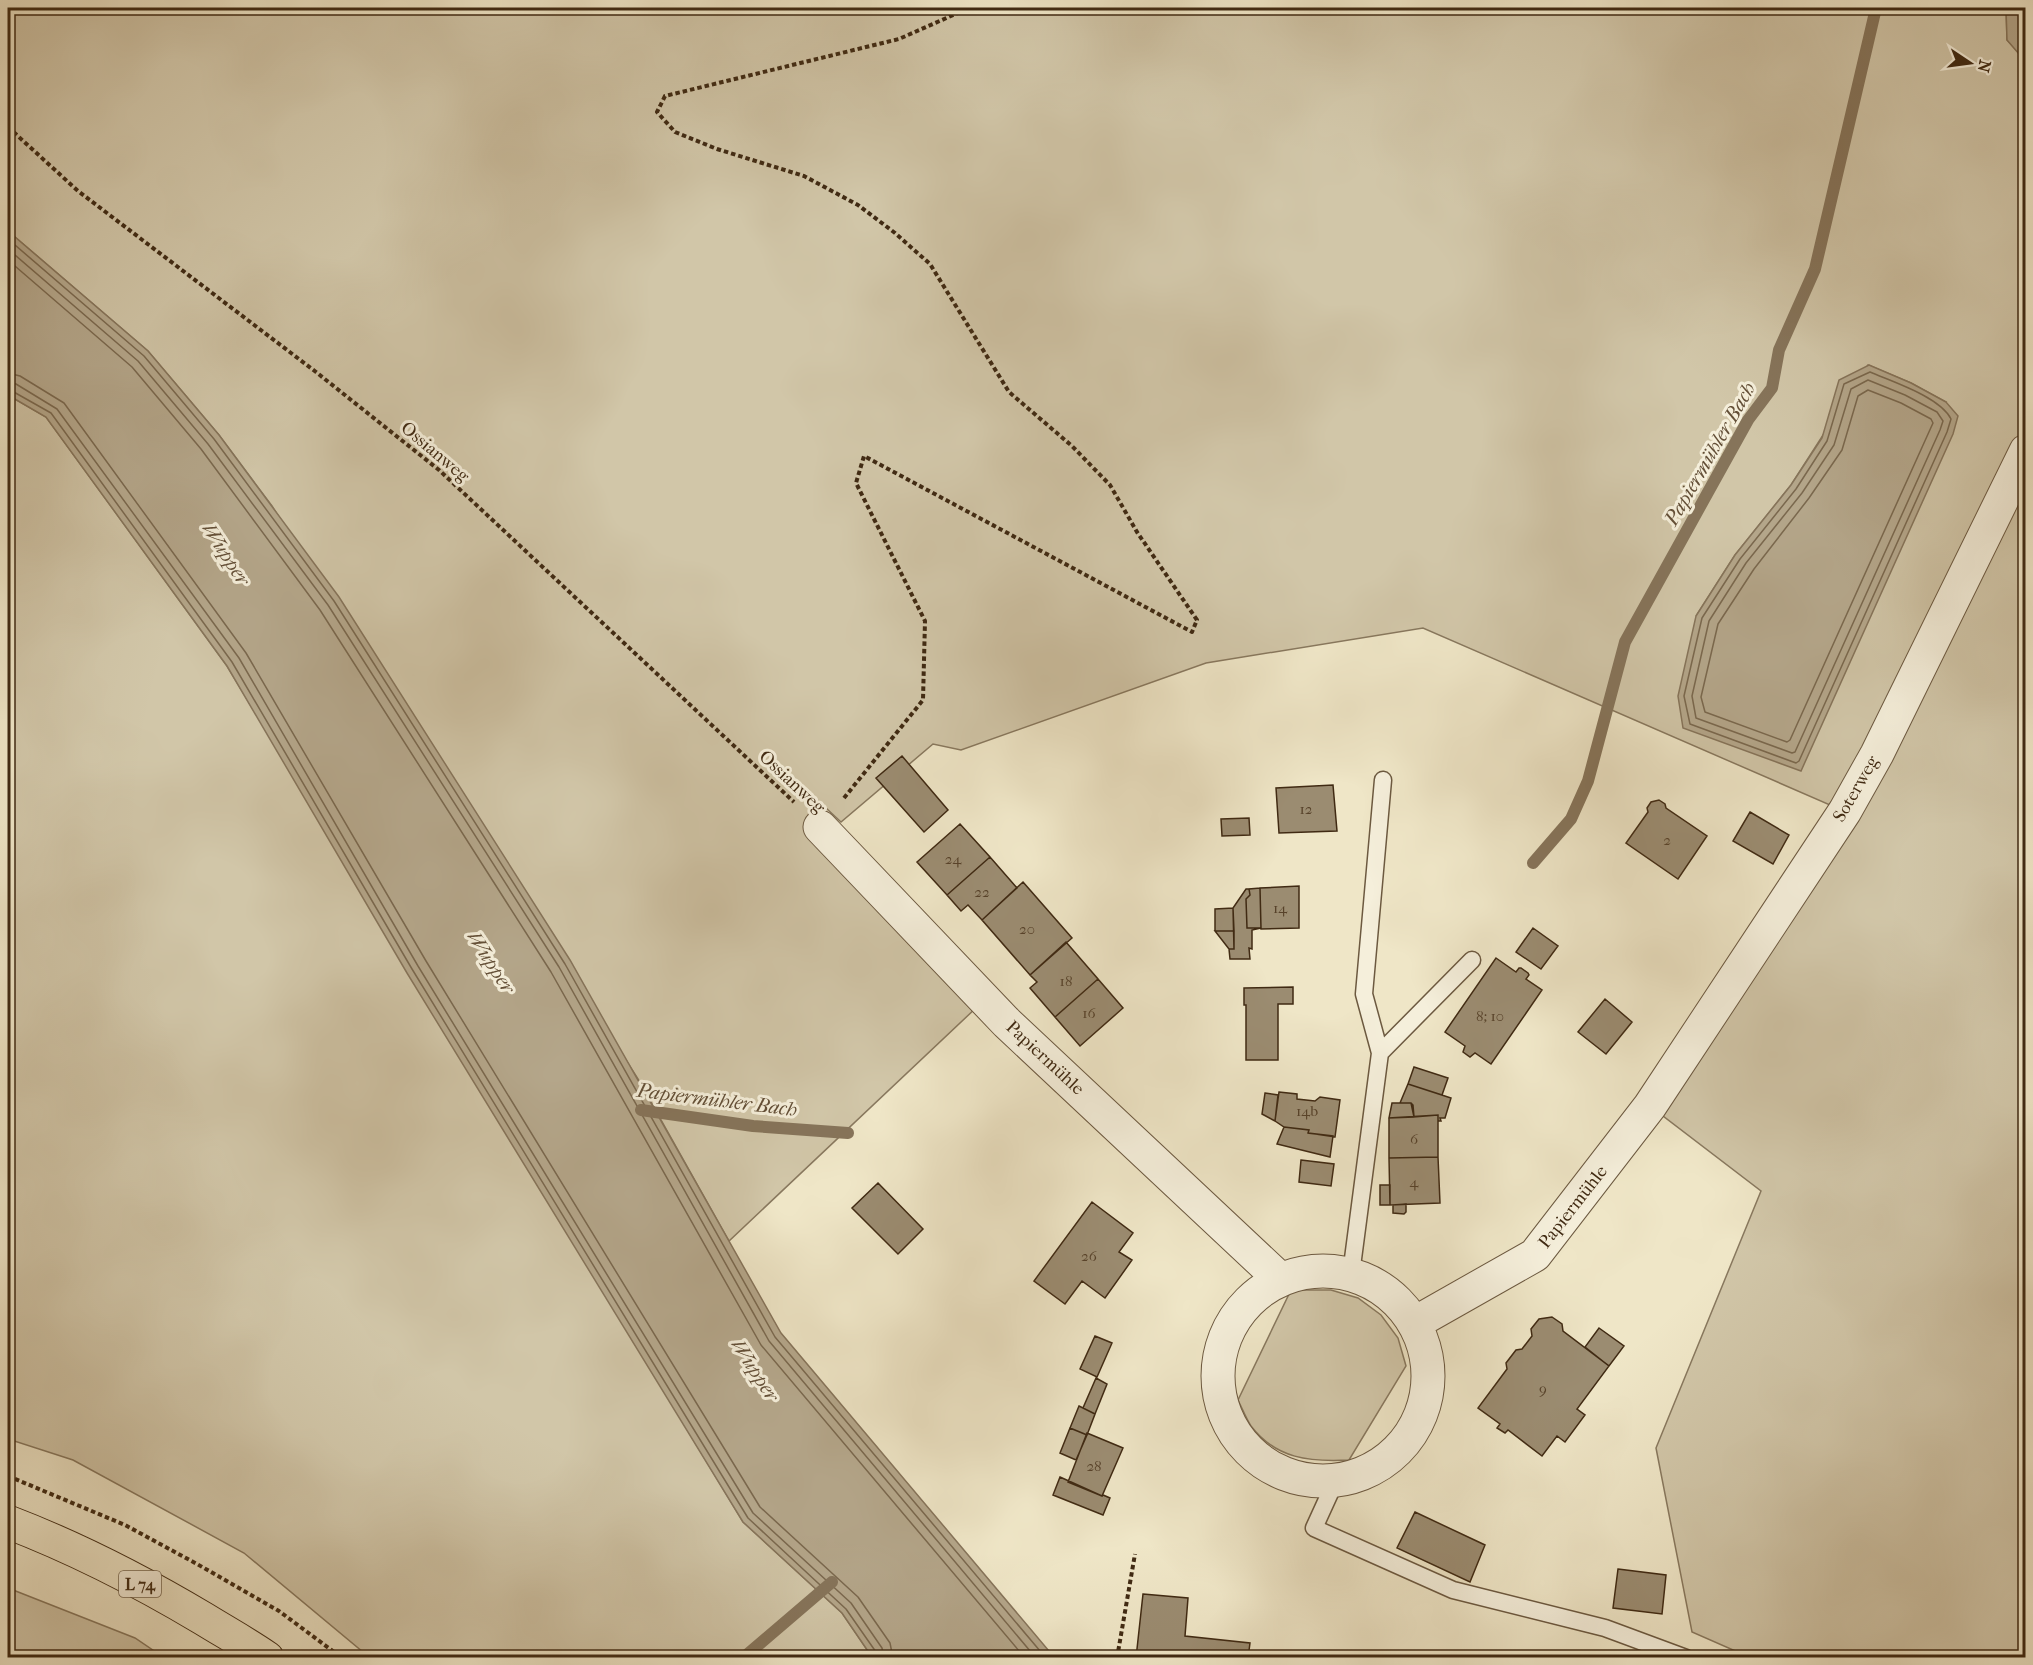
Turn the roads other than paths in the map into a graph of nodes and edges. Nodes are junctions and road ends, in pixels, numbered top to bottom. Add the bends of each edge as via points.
1 (2025, 451) edge
2 (1383, 780) dead end
3 (820, 827) road end
4 (1472, 960) dead end
5 (1380, 1053) junction
6 (1650, 1106) joint
7 (1351, 1274) junction
8 (1280, 1279) junction
9 (1415, 1323) junction
10 (1335, 1482) junction
11 (8, 1521) edge
12 (267, 1658) edge
13 (1686, 1658) edge

1 - 6 street, Soterweg via 1877,754 1845,811
2 - 5 lane via 1364,994
3 - 8 street, Papiermühle via 1007,1023
4 - 5 lane
5 - 7 lane
6 - 9 street, Papiermühle via 1535,1255
7 - 8 street via 1315,1270
7 - 9 street via 1391,1295
8 - 10 street via 1252,1297 1232,1322 1220,1353 1217,1385 1225,1417 1242,1445 1268,1467 1300,1480
9 - 10 street via 1427,1356 1428,1391 1417,1424 1397,1452 1368,1473
10 - 13 lane via 1314,1528 1453,1590 1605,1628
11 - 12 main road, L 74 via 110,1567

